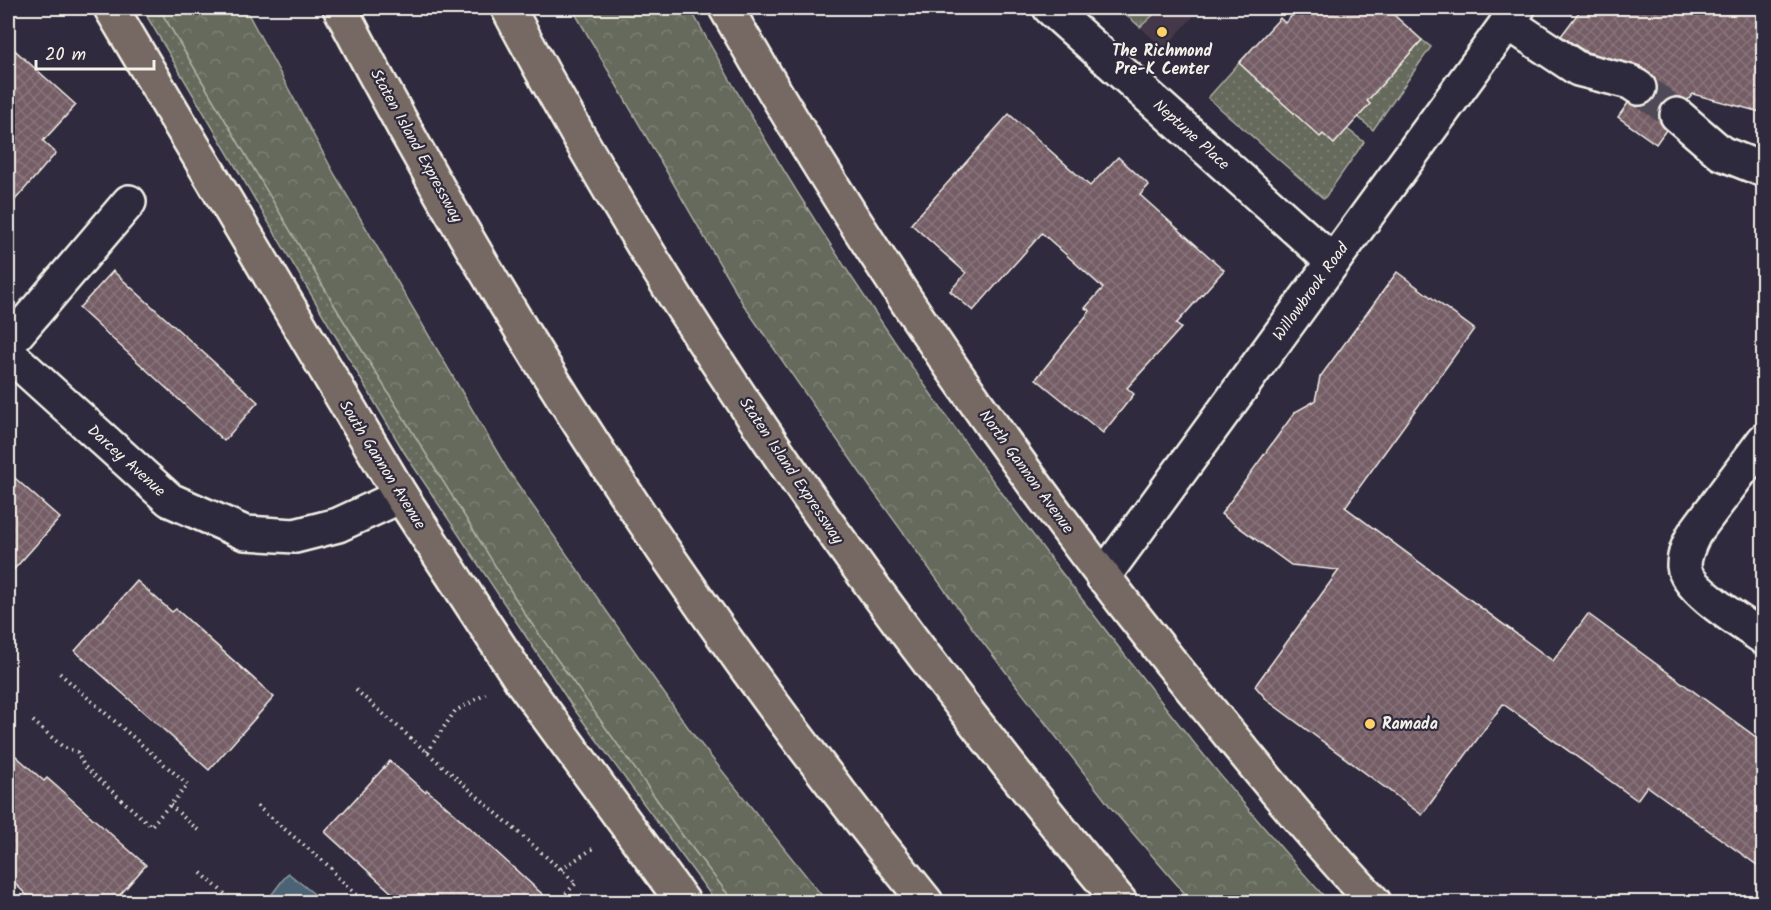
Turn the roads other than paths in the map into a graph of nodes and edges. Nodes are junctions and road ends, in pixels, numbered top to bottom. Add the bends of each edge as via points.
1 (111, 8) edge
2 (340, 8) edge
3 (508, 8) edge
4 (726, 8) edge
5 (1050, 8) edge
6 (1513, 15) edge
7 (1639, 88) tunnel mouth
8 (1677, 115) tunnel mouth
9 (1764, 170) edge
10 (129, 202) dead end
11 (1333, 262) junction
12 (8, 344) edge
13 (8, 354) edge
14 (1764, 440) edge
15 (401, 496) junction
16 (1103, 577) junction
17 (1764, 638) edge
18 (684, 903) edge
19 (926, 903) edge
20 (1120, 903) edge
21 (1374, 903) edge

1 - 15 main road, South Gannon Avenue
2 - 19 main road, Staten Island Expressway via 507,305 621,485 742,662
3 - 20 main road, Staten Island Expressway via 642,241 815,507 948,691
4 - 16 main road, North Gannon Avenue via 920,321
5 - 11 street, Neptune Place
6 - 7 street via 1578,69 1630,82
6 - 11 street, Willowbrook Road
8 - 9 street via 1721,153
10 - 12 street
11 - 16 street, Willowbrook Road
13 - 15 street, Darcey Avenue via 171,500 245,533 296,536 338,525
14 - 17 street via 1694,534 1684,567 1702,593
15 - 18 main road, South Gannon Avenue via 521,680
16 - 21 main road, North Gannon Avenue via 1292,811

